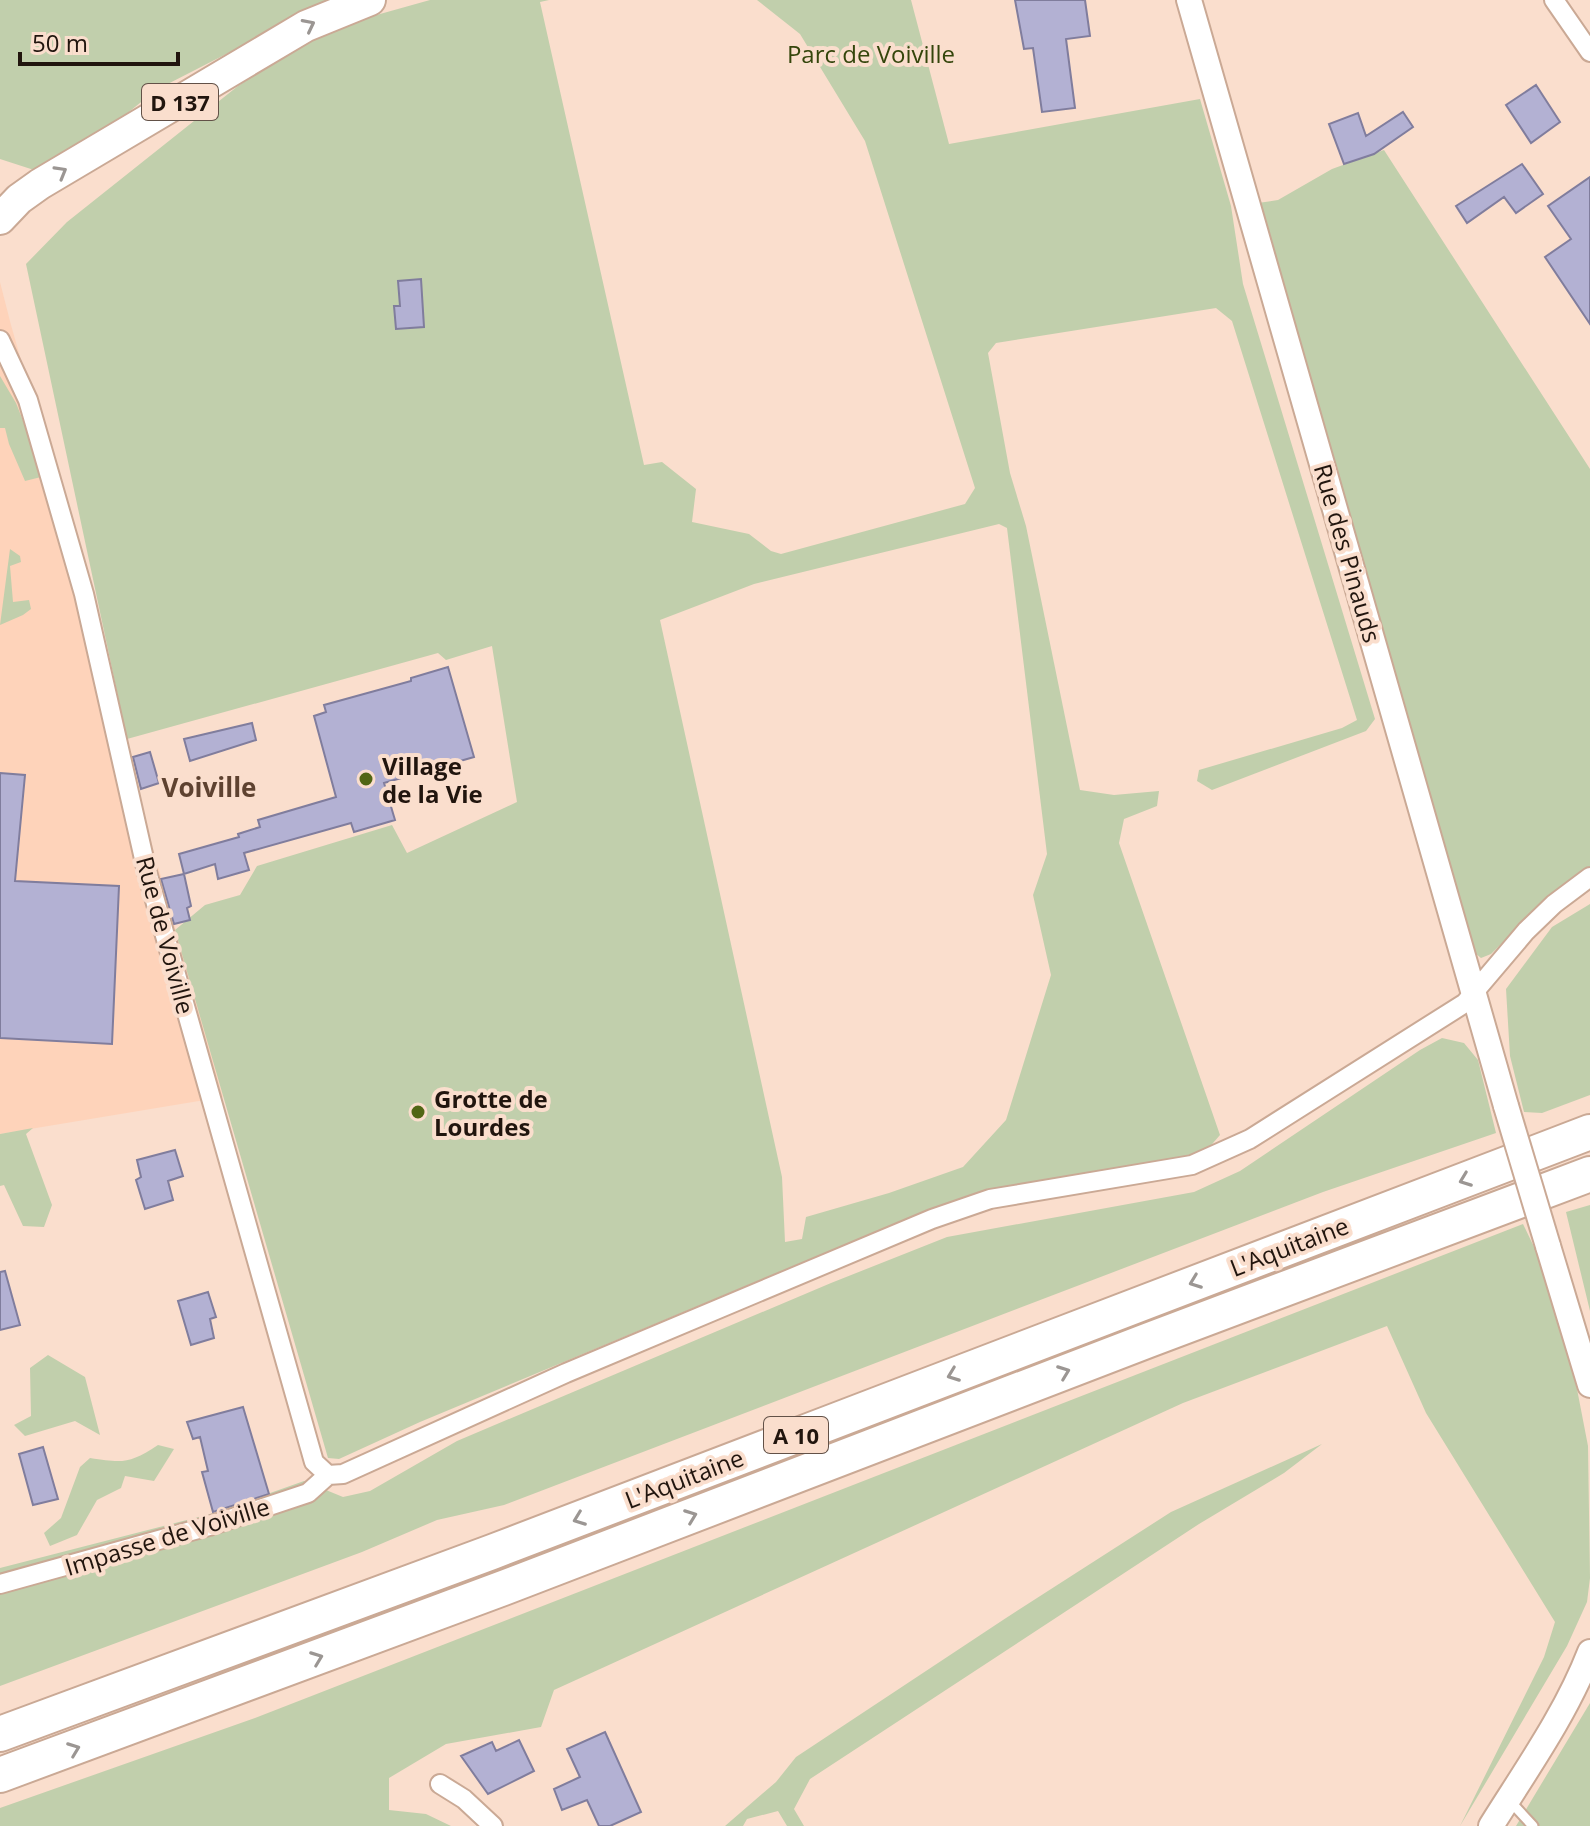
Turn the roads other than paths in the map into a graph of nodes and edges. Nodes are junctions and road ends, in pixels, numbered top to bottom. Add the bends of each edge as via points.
1 (370, 0) edge
2 (1189, 0) edge
3 (1554, 0) edge
4 (1590, 52) edge
5 (0, 219) edge
6 (0, 340) edge
7 (7, 371) edge
8 (1590, 877) edge
9 (1474, 992) junction
10 (1590, 1132) edge
11 (1590, 1174) edge
12 (1590, 1385) edge
13 (335, 1475) junction
14 (0, 1584) edge
15 (1590, 1652) edge
16 (0, 1734) edge
17 (0, 1775) edge
18 (440, 1784) dead end
19 (1508, 1799) junction
20 (493, 1826) edge
21 (1491, 1826) edge
22 (1533, 1826) edge

5 -> 1 main road, D 137 via 40,184 306,26
2 - 9 street, Rue des Pinauds
3 - 4 street
6 - 7 street, Rue de Voiville
7 - 13 street, Rue de Voiville via 28,400 84,594 147,872 314,1462
8 - 9 street, Impasse de Voiville via 1535,922
9 - 12 street, Rue des Pinauds, bridge
9 - 13 street, Impasse de Voiville via 1465,1003 1323,1095 1250,1139 1192,1165 990,1199 932,1219
10 -> 16 highway, L'Aquitaine / A 10 via 492,1552
17 -> 11 highway, L'Aquitaine / A 10
13 - 14 street, Impasse de Voiville via 308,1493 209,1526
15 - 19 street
18 - 20 street
19 - 21 street
19 - 22 lane

